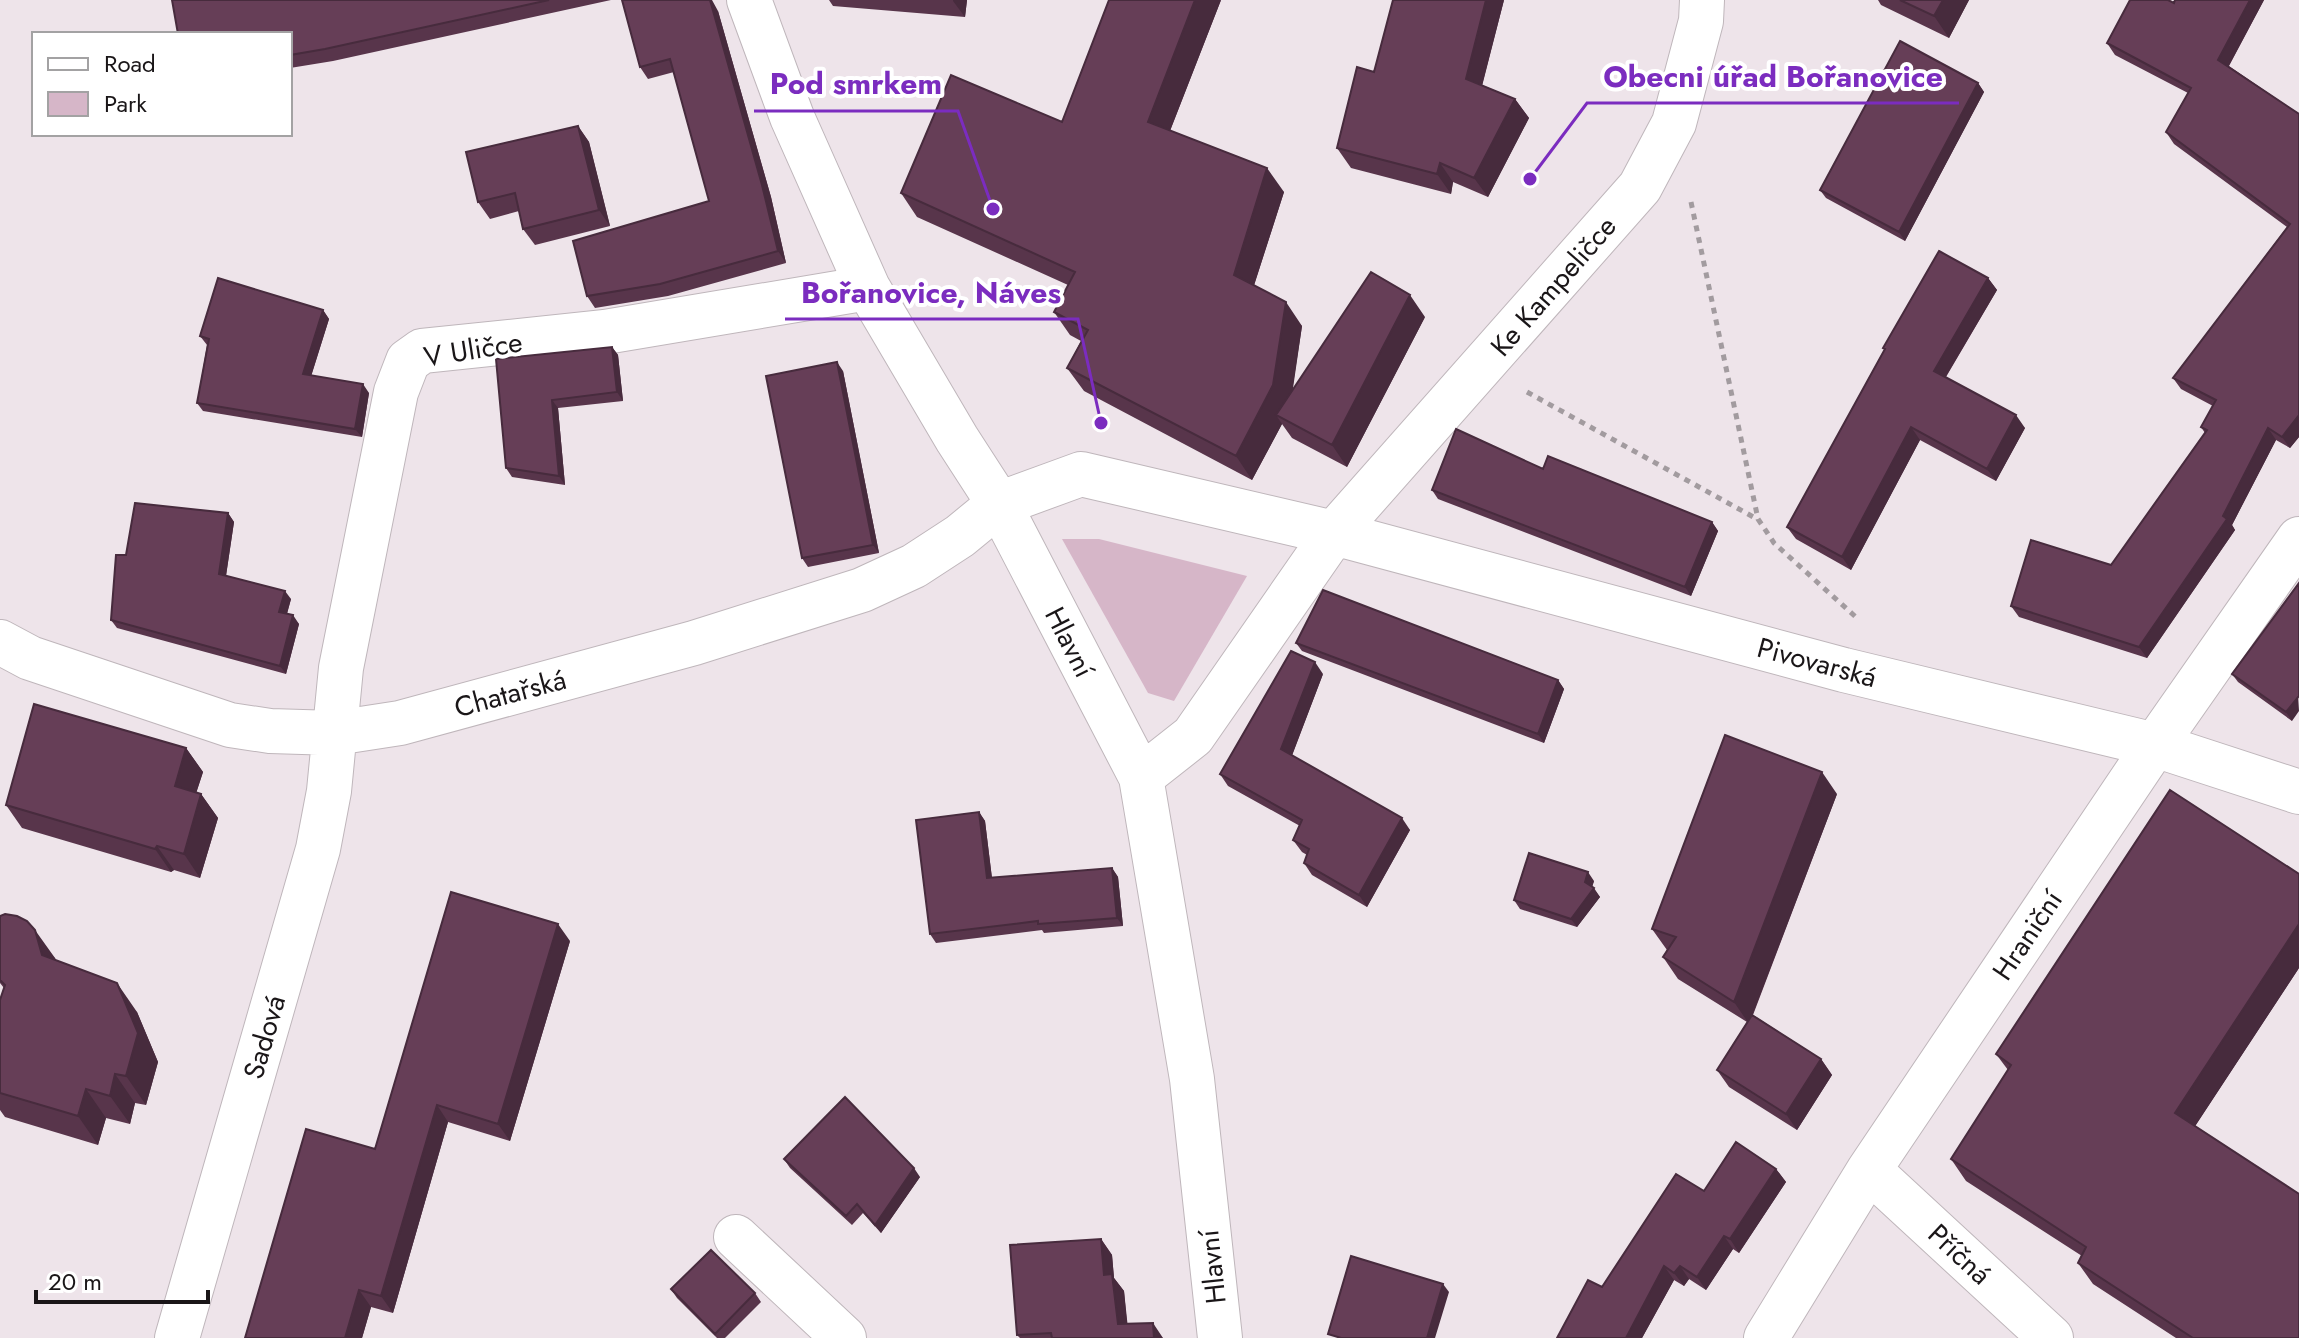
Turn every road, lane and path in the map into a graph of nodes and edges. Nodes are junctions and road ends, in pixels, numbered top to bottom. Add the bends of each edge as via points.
1 (749, 0) edge
2 (1702, 0) edge
3 (1690, 200) dead end
4 (868, 288) junction
5 (1481, 367) junction
6 (999, 504) junction
7 (1758, 519) junction
8 (1334, 533) junction
9 (2299, 539) edge
10 (1859, 620) dead end
11 (0, 642) edge
12 (335, 733) junction
13 (2155, 745) junction
14 (1141, 777) junction
15 (2299, 792) edge
16 (1869, 1170) junction
17 (736, 1237) dead end
18 (177, 1338) edge
19 (844, 1338) edge
20 (1220, 1338) edge
21 (1766, 1338) edge
22 (2051, 1338) edge

1 - 4 street, Hlavní via 792,117
2 - 5 street, Ke Kampeličce via 1674,123 1640,187
3 - 7 path
4 - 6 street, Hlavní
4 - 12 street, V Uličce via 605,332 422,351 408,361 396,392 341,668
5 - 7 path
5 - 8 street, Ke Kampeličce
6 - 8 street via 1081,474
6 - 12 street, Chatařská via 914,566 862,590 694,643 400,723
6 - 14 street, Hlavní
7 - 10 path via 1774,543
8 - 13 street, Pivovarská via 1844,670
8 - 14 street, Ke Kampeličce via 1193,736
9 - 13 street, Hraniční
11 - 12 street, Chatařská via 30,658 230,725
12 - 18 street, Sadová via 318,849
13 - 15 street, Pivovarská
13 - 16 street, Hraniční
14 - 20 street, Hlavní via 1192,1079
16 - 21 street, Hraniční
16 - 22 street, Příčná
17 - 19 street

